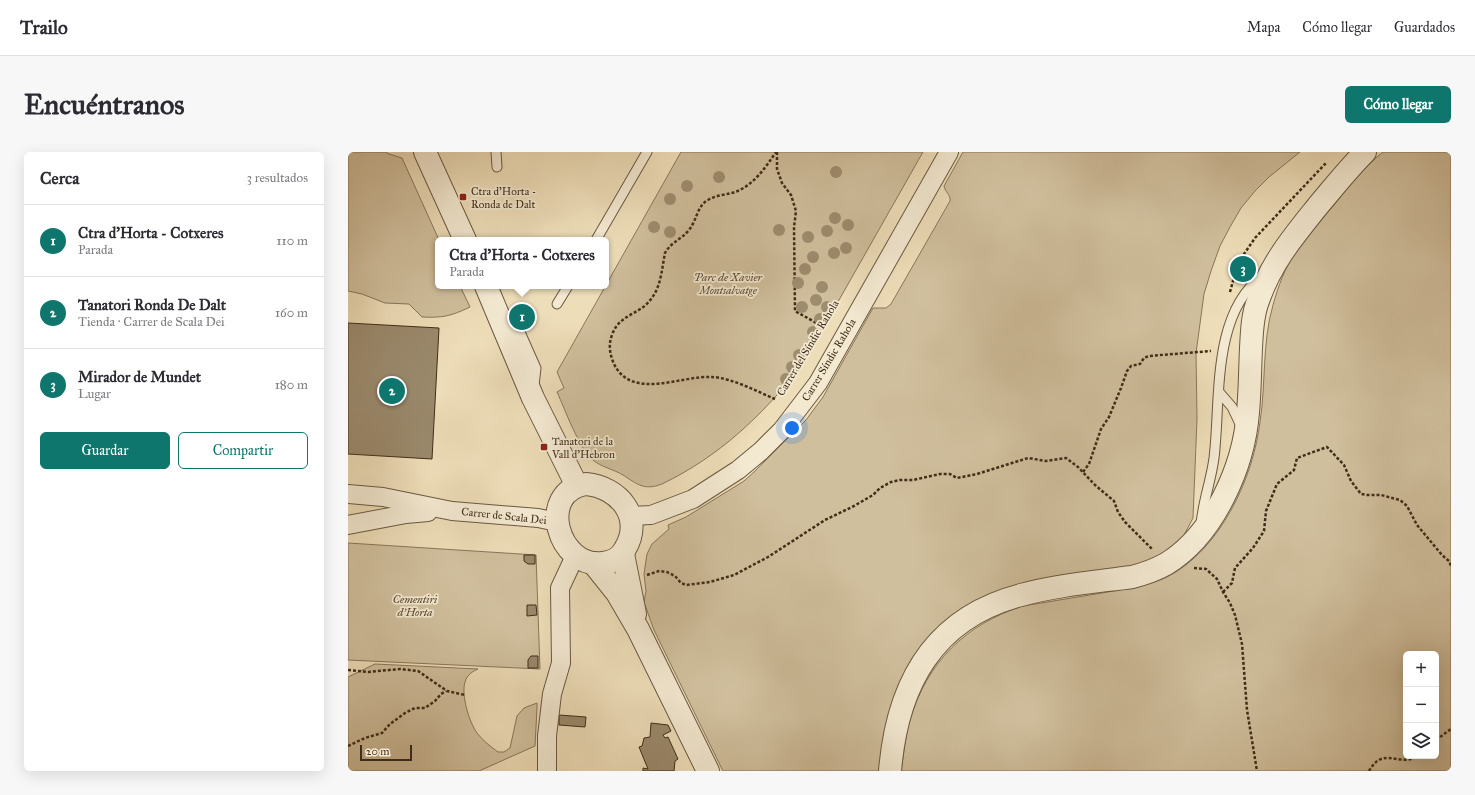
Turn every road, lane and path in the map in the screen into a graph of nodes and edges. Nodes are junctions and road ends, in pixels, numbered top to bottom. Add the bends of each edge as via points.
1 (425, 152) edge
2 (496, 152) edge
3 (647, 152) edge
4 (776, 152) edge
5 (949, 152) edge
6 (1365, 152) edge
7 (498, 167) dead end
8 (464, 237) edge
9 (598, 237) edge
10 (1271, 269) junction
11 (566, 289) edge
12 (490, 295) edge
13 (557, 304) dead end
14 (820, 325) dead end
15 (1217, 351) dead end
16 (1219, 392) junction
17 (775, 399) dead end
18 (1242, 449) junction
19 (1083, 472) junction
20 (577, 486) junction
21 (348, 494) edge
22 (452, 511) junction
23 (630, 516) junction
24 (557, 522) junction
25 (348, 525) edge
26 (1201, 532) junction
27 (623, 554) junction
28 (1176, 557) junction
29 (584, 559) junction
30 (1451, 566) edge
31 (644, 576) dead end
32 (1223, 592) junction
33 (638, 629) junction
34 (348, 670) edge
35 (447, 691) junction
36 (465, 695) dead end
37 (1451, 730) edge
38 (1439, 738) edge
39 (348, 746) edge
40 (1410, 759) edge
41 (547, 771) edge
42 (708, 771) edge
43 (890, 771) edge
44 (1257, 771) edge
45 (1369, 771) edge

1 - 8 street
2 - 7 lane
3 - 9 lane
4 - 14 path via 777,169 782,183 791,195 796,211 795,311
4 - 17 path via 752,182 735,192 709,199 704,203 689,230 671,244 665,253 656,293 645,306 619,322 610,344 615,366 626,378 635,383 719,378
5 - 23 street, Carrer Síndic Rahola via 818,383 782,430 738,470 693,499 651,515
6 - 10 street via 1347,170 1293,237
10 - 16 lane via 1252,284 1238,304 1223,345
10 - 18 street via 1257,303 1252,325 1248,412
11 - 13 lane
12 - 20 street via 533,398
15 - 19 path via 1149,356 1140,364 1131,366 1126,371 1110,417 1101,429 1089,464
16 - 18 lane via 1232,407 1243,428
16 - 26 lane via 1214,458 1202,508
18 - 26 street via 1226,490
19 - 28 path via 1114,501 1125,522 1143,541 1163,555
19 - 31 path via 1066,458 1046,461 1028,458 957,478 950,474 940,474 890,482 873,495 825,520 768,557 734,575 686,585 667,572 659,571
20 - 23 street via 596,485 614,493
20 - 24 street via 560,502
21 - 22 street, Carrer de Scala Dei via 383,497
22 - 24 street, Carrer de Scala Dei
22 - 25 street, Carrer de Scala Dei via 406,514
23 - 27 street via 630,536
24 - 29 street via 561,536
26 - 28 street
27 - 29 street via 609,562
27 - 33 street
28 - 32 path via 1190,567 1206,569 1217,579
28 - 43 street via 1155,570 1132,577 1020,595 974,614 960,624 935,647 911,682 896,729
29 - 33 street via 617,593
29 - 41 street via 560,588 561,663 552,694 547,736
30 - 32 path via 1416,525 1407,506 1400,500 1381,495 1361,494 1351,481 1344,465 1327,447 1296,458 1294,470 1277,484 1266,511 1264,531 1235,568 1232,583
32 - 44 path via 1230,602 1242,644 1247,710
33 - 42 street
34 - 35 path via 418,671
35 - 36 path
35 - 39 path via 425,708 415,708 405,713 382,733
37 - 38 path
40 - 45 path via 1381,758

